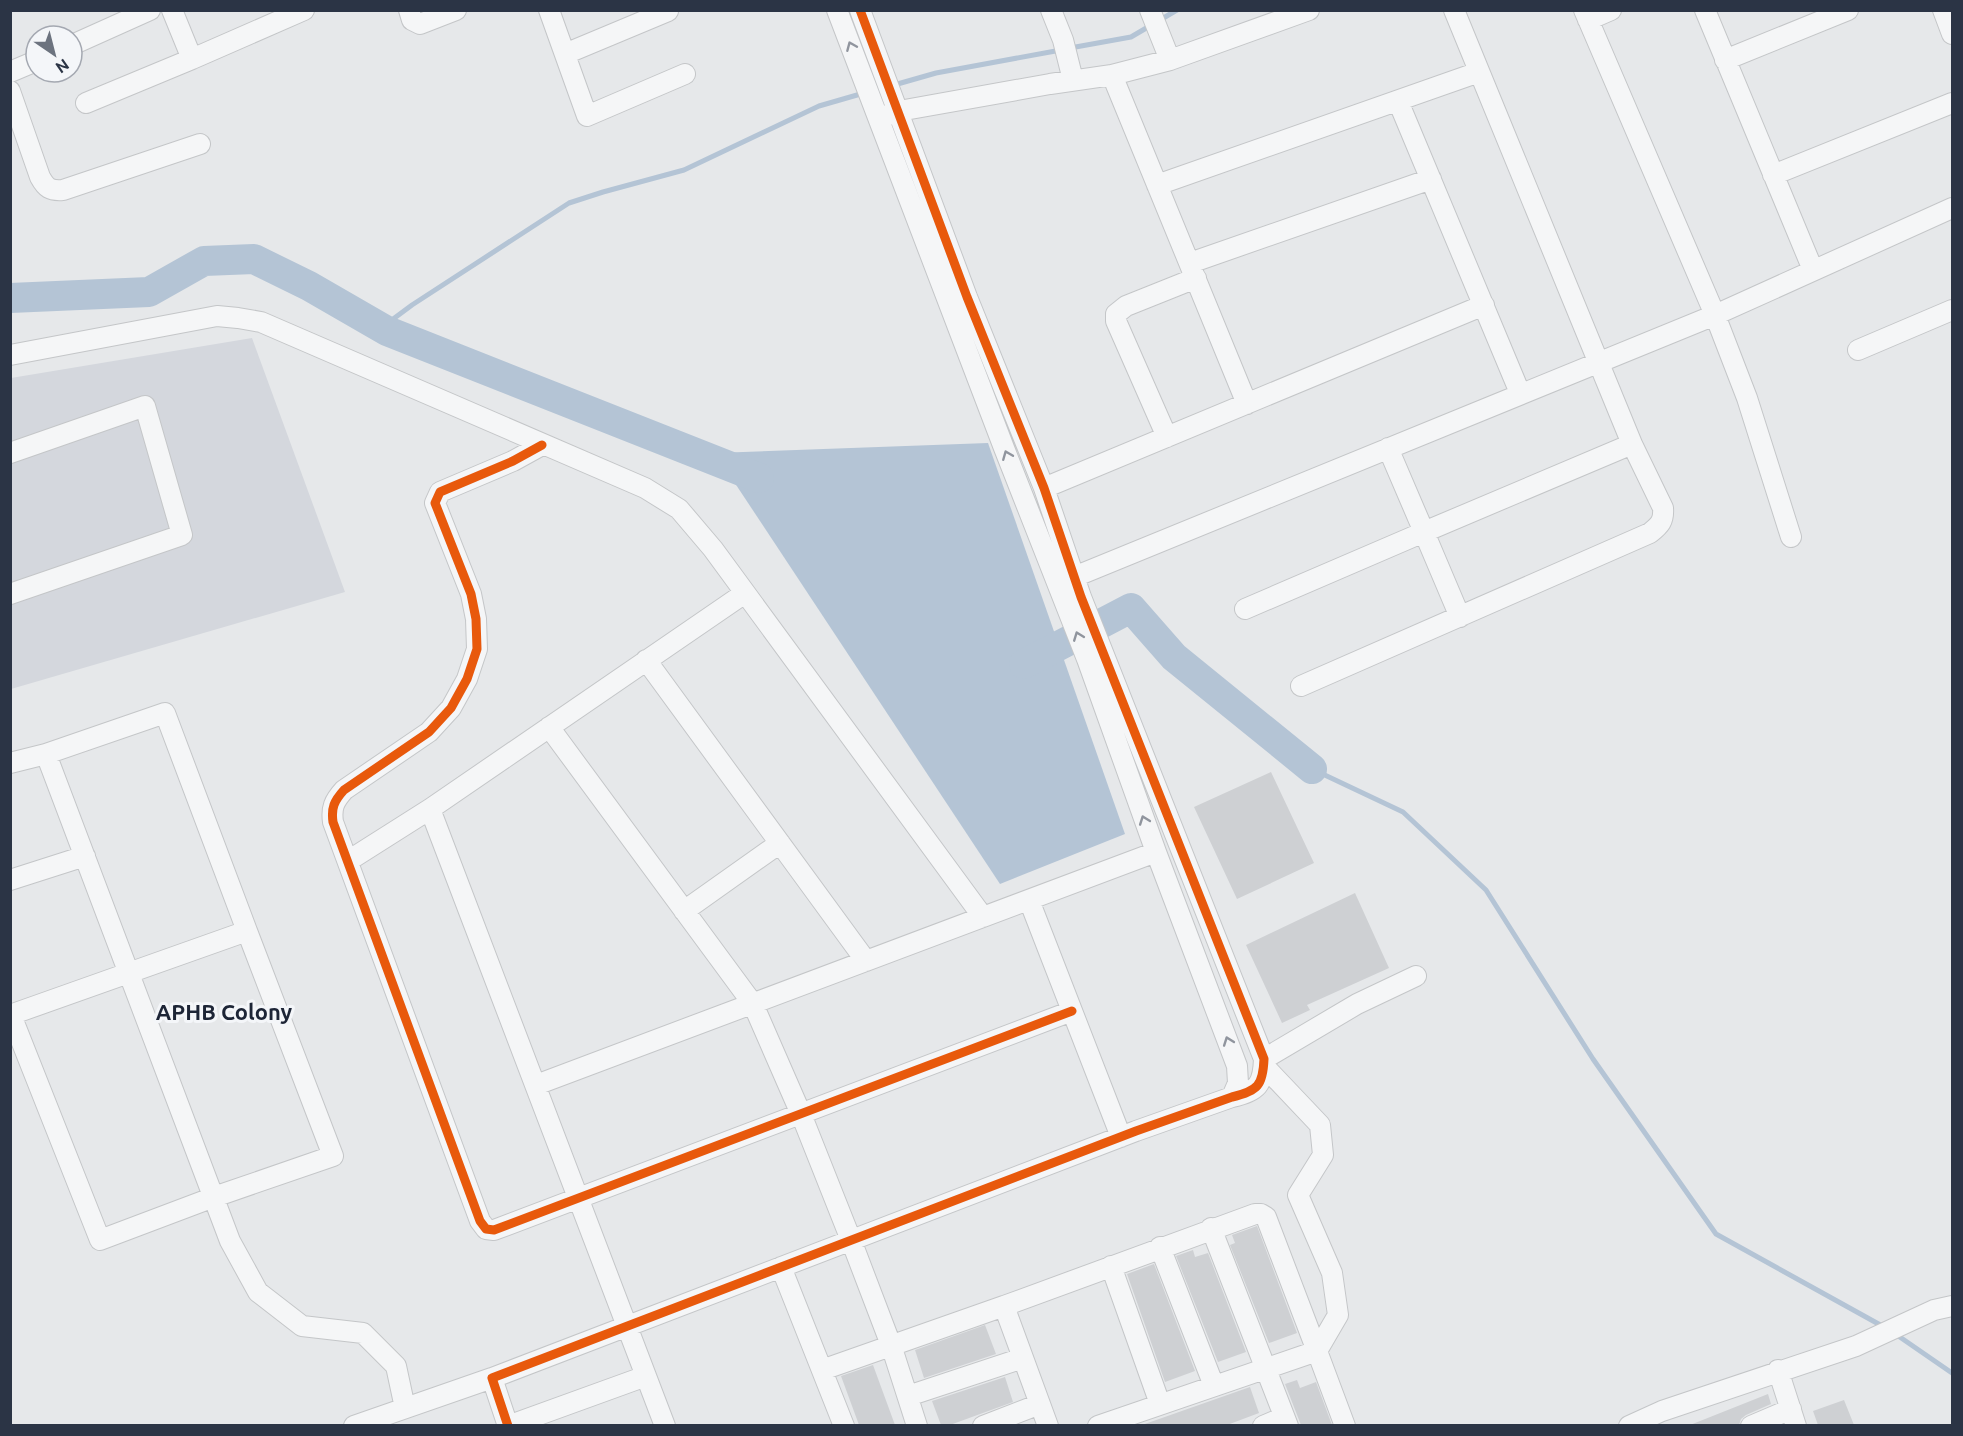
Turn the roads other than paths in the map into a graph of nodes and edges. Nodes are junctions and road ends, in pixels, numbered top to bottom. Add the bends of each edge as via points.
1 (150, 10) edge
2 (172, 10) edge
3 (304, 10) edge
4 (409, 10) edge
5 (456, 10) edge
6 (549, 10) edge
7 (837, 10) edge
8 (860, 10) edge
9 (1051, 10) edge
10 (1150, 10) edge
11 (1309, 10) edge
12 (1454, 10) edge
13 (1611, 10) edge
14 (1705, 10) edge
15 (1848, 10) edge
16 (1943, 10) edge
17 (668, 11) edge
18 (1586, 15) edge
19 (1953, 34) edge
20 (84, 40) edge
21 (565, 54) junction
22 (192, 59) junction
23 (1170, 60) junction
24 (1725, 60) junction
25 (24, 66) edge
26 (10, 72) edge
27 (1479, 72) junction
28 (685, 74) dead end
29 (1112, 75) junction
30 (1073, 80) junction
31 (10, 91) edge
32 (1398, 100) junction
33 (86, 103) dead end
34 (1953, 103) edge
35 (896, 104) junction
36 (876, 111) junction
37 (200, 144) dead end
38 (1773, 175) junction
39 (1431, 179) junction
40 (1157, 185) junction
41 (1953, 208) edge
42 (1813, 270) junction
43 (1193, 271) junction
44 (1484, 305) junction
45 (1953, 310) edge
46 (1715, 315) junction
47 (1858, 351) dead end
48 (10, 355) edge
49 (1598, 362) junction
50 (1520, 393) junction
51 (1247, 404) junction
52 (1167, 437) junction
53 (1632, 444) junction
54 (542, 445) junction
55 (1388, 448) junction
56 (10, 453) edge
57 (1044, 488) junction
58 (1424, 532) junction
59 (1791, 537) dead end
60 (1074, 577) junction
61 (745, 592) junction
62 (10, 594) edge
63 (1245, 609) dead end
64 (1460, 617) junction
65 (646, 660) junction
66 (1301, 686) dead end
67 (549, 727) junction
68 (46, 754) junction
69 (10, 762) edge
70 (430, 809) junction
71 (780, 843) junction
72 (1156, 852) junction
73 (85, 856) junction
74 (348, 861) junction
75 (10, 880) edge
76 (1029, 900) junction
77 (684, 911) junction
78 (983, 917) junction
79 (247, 931) junction
80 (866, 961) junction
81 (130, 973) junction
82 (1416, 976) dead end
83 (753, 1004) junction
84 (1072, 1011) junction
85 (11, 1015) edge
86 (1264, 1062) junction
87 (536, 1085) junction
88 (1232, 1097) junction
89 (801, 1114) junction
90 (1121, 1137) junction
91 (214, 1197) junction
92 (579, 1198) junction
93 (1211, 1228) junction
94 (851, 1240) junction
95 (1160, 1247) junction
96 (1111, 1266) junction
97 (781, 1267) junction
98 (1004, 1306) junction
99 (1953, 1306) edge
100 (628, 1326) junction
101 (891, 1345) junction
102 (1317, 1351) junction
103 (1023, 1358) junction
104 (1265, 1368) junction
105 (822, 1370) junction
106 (1778, 1370) junction
107 (646, 1376) junction
108 (492, 1378) junction
109 (1214, 1386) junction
110 (908, 1396) junction
111 (1040, 1404) junction
112 (1160, 1404) junction
113 (405, 1408) junction
114 (1794, 1417) edge
115 (1286, 1421) edge
116 (354, 1425) edge
117 (508, 1425) edge
118 (666, 1425) edge
119 (844, 1425) edge
120 (917, 1425) edge
121 (984, 1425) edge
122 (1048, 1425) edge
123 (1098, 1425) edge
124 (1263, 1425) edge
125 (1345, 1425) edge
126 (1629, 1425) edge
127 (1751, 1425) edge

1 - 20 street
2 - 22 street
3 - 22 street
4 - 5 street via 412,20 420,24
6 - 21 street
36 -> 7 street
8 - 35 street
9 - 30 street
10 - 23 street
11 - 23 street
12 - 27 street
13 - 18 street
14 - 24 street
15 - 24 street
16 - 19 street
17 - 21 street
18 - 46 street
21 - 28 street via 587,116
22 - 33 street
23 - 29 street
24 - 38 street
25 - 26 street
27 - 32 street
27 - 49 street
29 - 30 street
29 - 40 street
30 - 35 street
31 - 37 street via 40,177 54,191
32 - 39 street
32 - 40 street
34 - 38 street
35 - 36 street
35 - 57 street via 967,297
72 -> 36 street via 1087,659
38 - 42 street
39 - 43 street
39 - 44 street
40 - 43 street
41 - 42 street
42 - 46 street
43 - 51 street
43 - 52 street via 1116,314
44 - 50 street
44 - 51 street
45 - 47 street
46 - 49 street
46 - 59 street via 1747,398
48 - 54 street via 217,316 238,318 261,322
49 - 50 street
49 - 53 street
50 - 55 street
51 - 52 street
52 - 57 street
53 - 58 street
53 - 64 street via 1663,508 1664,518 1659,526
54 - 61 street via 645,488 679,509
54 - 74 street via 440,492 435,503 471,594 477,649 467,680 451,708 429,732 335,799 333,822
55 - 58 street
55 - 60 street
56 - 62 street via 145,406 182,535
57 - 60 street
58 - 63 street
58 - 64 street
60 - 86 street
61 - 65 street
61 - 78 street
64 - 66 street
65 - 67 street
65 - 71 street
67 - 70 street
67 - 77 street
68 - 69 street
68 - 73 street
68 - 79 street via 165,713
70 - 74 street
70 - 87 street
71 - 77 street
71 - 80 street
72 - 76 street
88 -> 72 street via 1238,1083 1237,1066
73 - 75 street
73 - 81 street
74 - 92 street via 480,1221 486,1229 494,1230
76 - 78 street
76 - 84 street
77 - 83 street
78 - 80 street
79 - 81 street
79 - 91 street via 333,1156
80 - 83 street
81 - 85 street
81 - 91 street
82 - 86 street via 1357,1004
83 - 87 street
83 - 89 street
84 - 89 street
84 - 90 street
85 - 91 street via 100,1240
86 - 88 street via 1264,1075 1258,1086
86 - 102 street via 1320,1125 1323,1155 1298,1195 1332,1272 1338,1315
87 - 92 street
88 - 90 street
89 - 92 street
89 - 94 street
90 - 94 street
91 - 113 street via 230,1241 258,1292 302,1326 363,1333 396,1366
92 - 100 street
93 - 95 street
93 - 102 street via 1255,1214 1266,1217
93 - 104 street
94 - 97 street
94 - 101 street
95 - 96 street
95 - 109 street
96 - 98 street
96 - 112 street
97 - 100 street
97 - 105 street
98 - 101 street
98 - 103 street
99 - 106 street via 1856,1346
100 - 107 street
100 - 108 street
101 - 105 street
101 - 110 street
102 - 104 street
102 - 125 street
103 - 110 street
103 - 111 street
104 - 109 street
104 - 115 street
105 - 119 street
106 - 114 street
106 - 126 street
107 - 117 street
107 - 118 street
108 - 113 street
108 - 117 street
109 - 112 street
110 - 120 street
111 - 121 street
111 - 122 street
112 - 123 street
113 - 116 street
114 - 127 street
115 - 124 street

